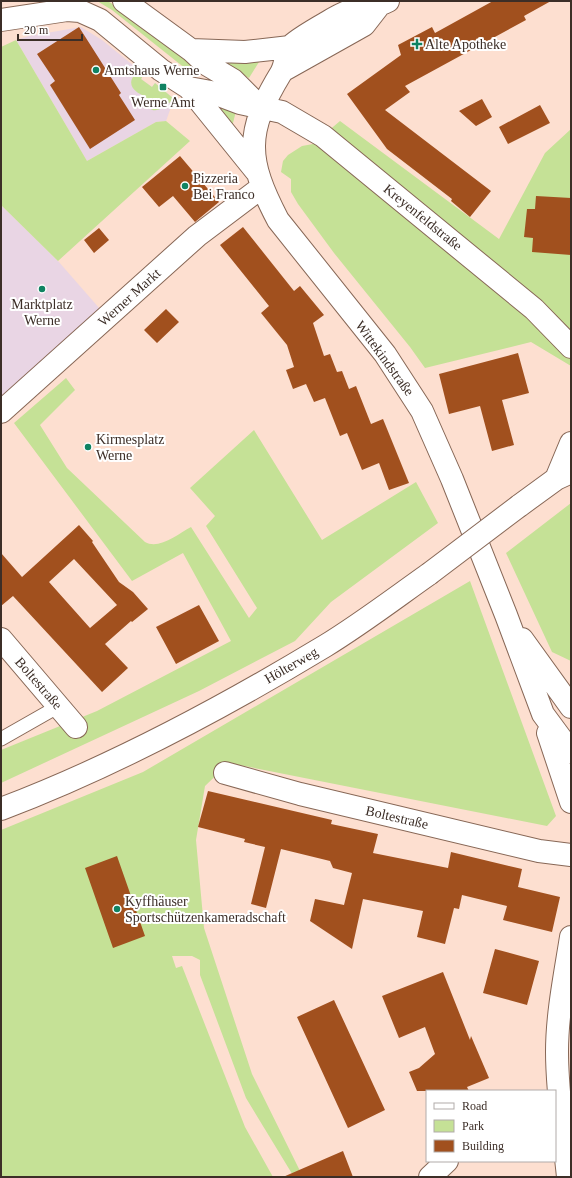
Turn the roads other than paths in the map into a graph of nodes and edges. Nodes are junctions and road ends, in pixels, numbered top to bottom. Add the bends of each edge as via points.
1 (124, 1) edge
2 (383, 4) edge
3 (67, 5) edge
4 (1, 20) edge
5 (290, 47) junction
6 (191, 50) junction
7 (282, 71) junction
8 (189, 88) junction
9 (261, 109) junction
10 (259, 179) junction
11 (571, 347) edge
12 (1, 412) edge
13 (571, 443) edge
14 (563, 476) edge
15 (508, 620) junction
16 (1, 639) edge
17 (546, 671) junction
18 (571, 683) edge
19 (59, 706) junction
20 (571, 707) edge
21 (543, 714) junction
22 (76, 727) dead end
23 (1, 739) edge
24 (571, 752) edge
25 (224, 773) dead end
26 (571, 802) edge
27 (1, 808) edge
28 (571, 855) edge
29 (570, 942) edge
30 (554, 1090) edge
31 (556, 1102) edge
32 (446, 1162) edge
33 (430, 1177) edge
34 (568, 1177) edge

1 - 6 street
2 - 5 street via 355,9 327,23
2 - 7 street via 364,25
3 - 4 street, Kreyenfeldstraße
3 - 8 street, Kreyenfeldstraße via 100,20 161,70
5 - 6 street via 245,52
5 - 7 street
6 - 9 street via 206,64 233,80
7 - 9 street, Wittekindstraße
8 - 9 street, Kreyenfeldstraße via 211,92
8 - 10 street, Kreyenfeldstraße
9 - 10 street, Wittekindstraße via 255,128 254,146
9 - 11 street, Kreyenfeldstraße via 282,112 323,136 534,309
10 - 12 street, Werner Markt
10 - 15 street, Wittekindstraße via 278,220 385,354 422,411
13 - 14 street
14 - 27 street, Hölterweg, bridge via 326,646 201,717 74,778
15 - 17 street, Wittekindstraße
15 - 21 street, Wittekindstraße
16 - 19 street, Boltestraße
17 - 18 street, Wittekindstraße
17 - 20 street, Wittekindstraße
19 - 22 street, Boltestraße
19 - 23 lane
21 - 24 street, Wittekindstraße
21 - 26 street
25 - 28 street, Boltestraße via 300,794 531,849
29 - 30 street via 559,1014
31 - 34 street
32 - 33 street

